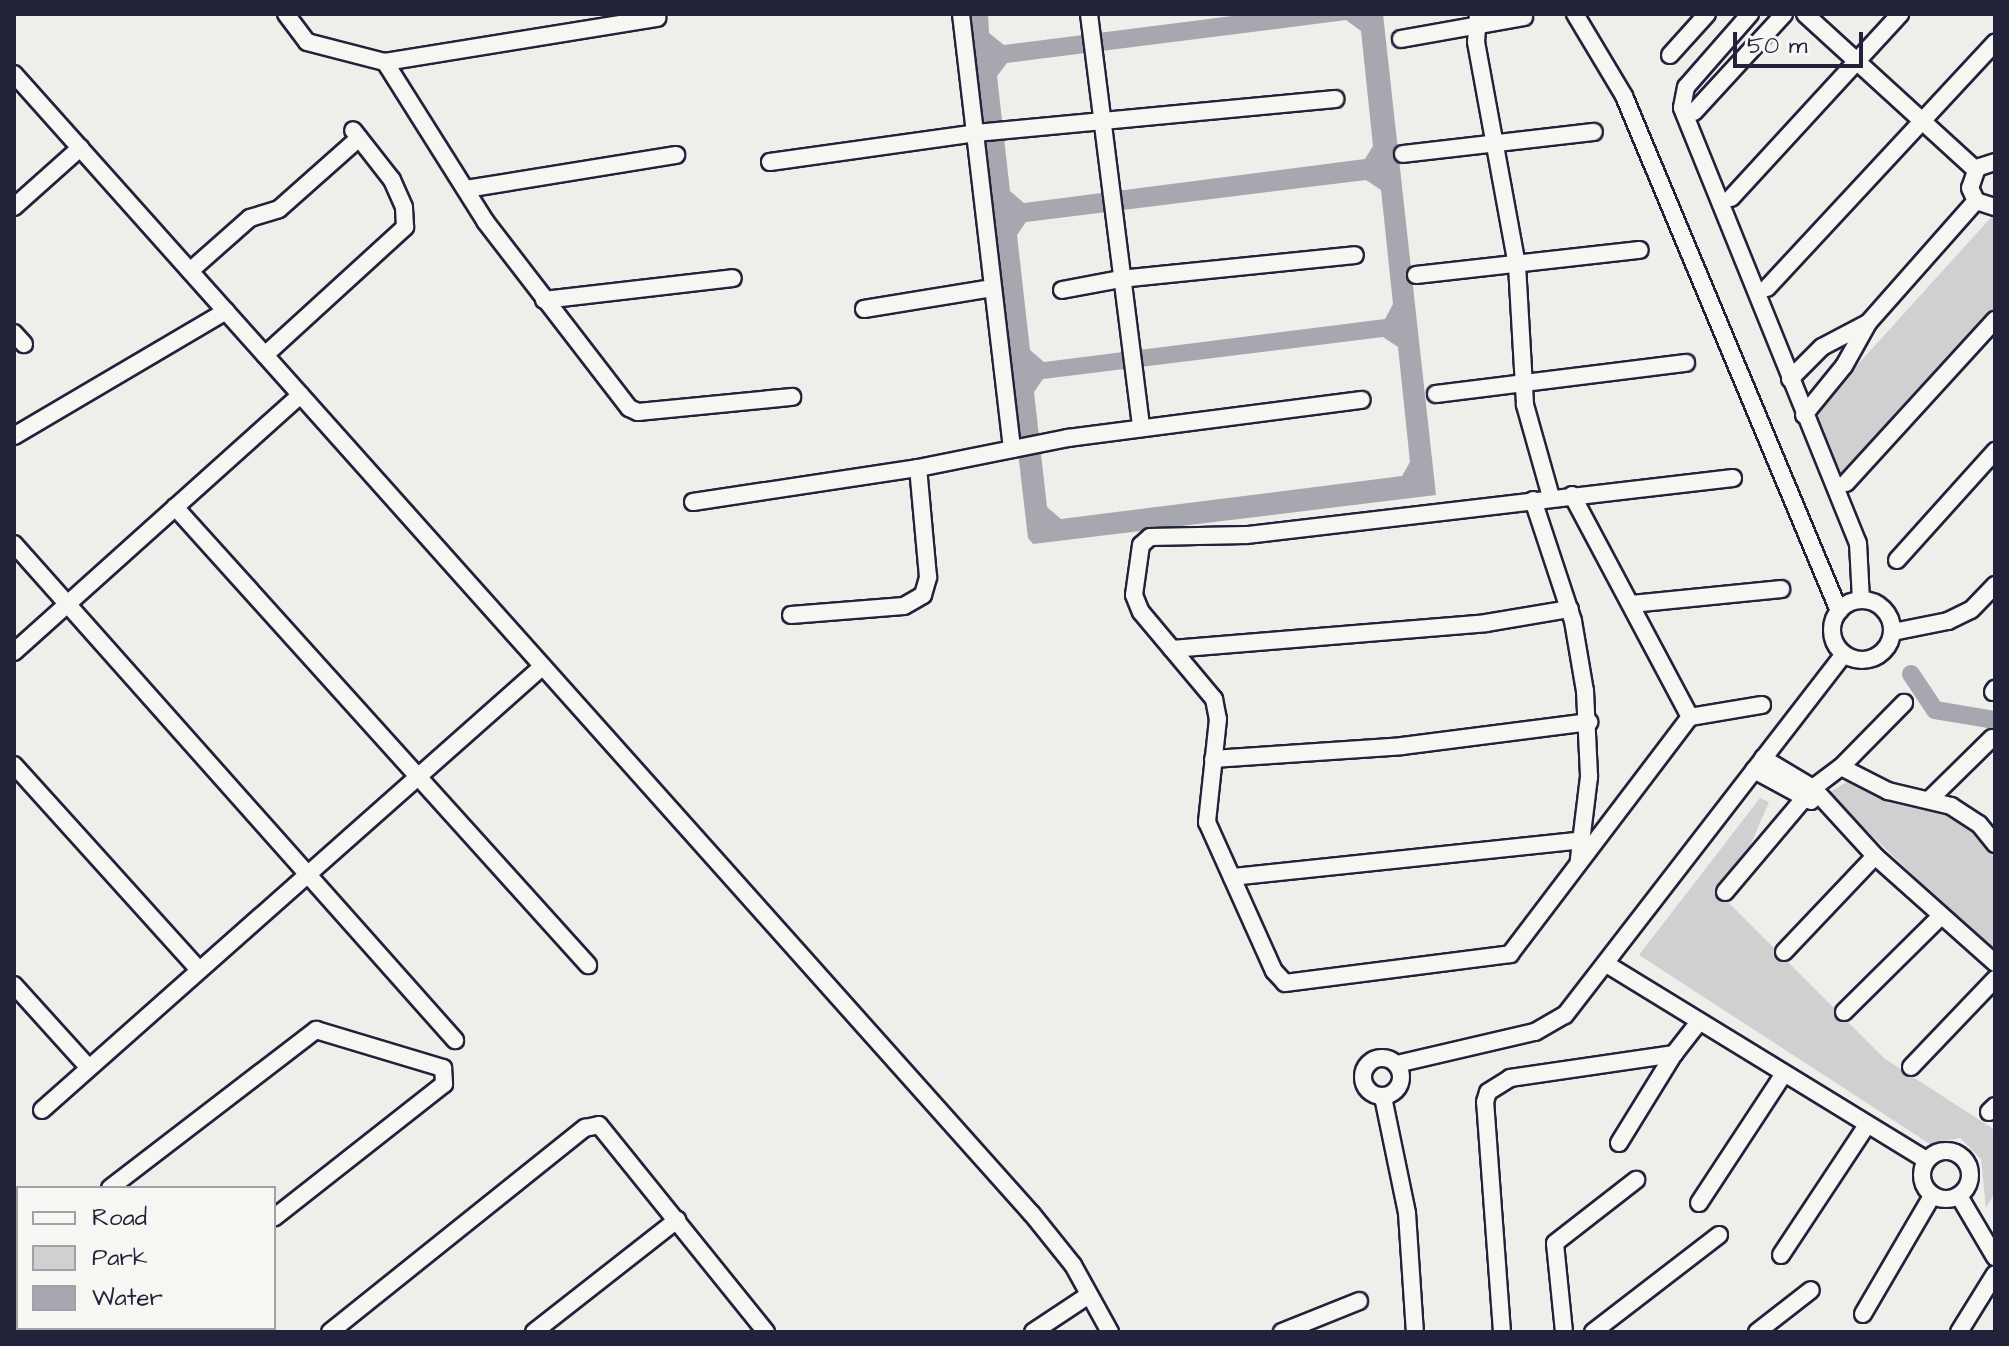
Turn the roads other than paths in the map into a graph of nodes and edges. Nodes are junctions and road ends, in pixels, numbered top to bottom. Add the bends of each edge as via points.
1 (286, 14) edge
2 (961, 14) edge
3 (1089, 14) edge
4 (1575, 14) edge
5 (1707, 14) edge
6 (1750, 14) edge
7 (1784, 14) edge
8 (1805, 14) edge
9 (1900, 14) edge
10 (1524, 17) dead end
11 (657, 18) dead end
12 (1458, 21) edge
13 (1478, 28) edge
14 (1401, 39) dead end
15 (1995, 43) edge
16 (1670, 55) dead end
17 (1857, 61) junction
18 (385, 62) junction
19 (14, 74) edge
20 (1335, 99) dead end
21 (1694, 112) dead end
22 (1923, 121) junction
23 (1102, 122) junction
24 (1594, 132) dead end
25 (978, 133) junction
26 (1498, 143) junction
27 (80, 148) junction
28 (1403, 154) dead end
29 (676, 155) dead end
30 (770, 162) dead end
31 (1995, 162) edge
32 (1976, 170) junction
33 (466, 189) junction
34 (1731, 198) dead end
35 (1976, 201) junction
36 (14, 207) edge
37 (1995, 207) edge
38 (1640, 250) dead end
39 (1355, 255) dead end
40 (1517, 265) junction
41 (190, 271) junction
42 (1416, 275) dead end
43 (733, 278) dead end
44 (1120, 279) junction
45 (992, 288) junction
46 (1767, 288) dead end
47 (1062, 290) dead end
48 (544, 300) junction
49 (864, 309) dead end
50 (226, 311) junction
51 (1995, 320) edge
52 (1868, 323) junction
53 (265, 355) junction
54 (1686, 363) dead end
55 (1790, 379) junction
56 (1522, 382) junction
57 (1436, 394) dead end
58 (300, 395) junction
59 (792, 397) dead end
60 (1362, 400) dead end
61 (1804, 415) junction
62 (1141, 428) junction
63 (14, 436) edge
64 (1014, 449) junction
65 (1995, 451) edge
66 (918, 468) junction
67 (1733, 478) dead end
68 (1846, 483) dead end
69 (1572, 495) junction
70 (1551, 497) junction
71 (1533, 500) junction
72 (693, 502) dead end
73 (175, 507) junction
74 (14, 544) edge
75 (1897, 560) dead end
76 (1995, 585) edge
77 (1781, 589) dead end
78 (1861, 600) junction
79 (68, 602) junction
80 (1632, 604) junction
81 (1570, 609) junction
82 (1839, 611) junction
83 (791, 615) dead end
84 (1893, 632) junction
85 (1172, 649) junction
86 (14, 652) edge
87 (1844, 654) junction
88 (543, 666) junction
89 (1904, 703) dead end
90 (1762, 705) dead end
91 (1690, 717) junction
92 (1589, 722) junction
93 (1992, 738) dead end
94 (1213, 759) junction
95 (1758, 764) junction
96 (14, 765) edge
97 (1841, 767) junction
98 (418, 779) junction
99 (1813, 797) junction
100 (1930, 799) junction
101 (1582, 840) junction
102 (1995, 844) edge
103 (1875, 856) junction
104 (1578, 861) junction
105 (310, 875) junction
106 (1232, 877) junction
107 (1725, 892) dead end
108 (1940, 917) junction
109 (1784, 952) dead end
110 (1995, 963) edge
111 (588, 965) dead end
112 (1608, 965) junction
113 (199, 970) junction
114 (1995, 979) edge
115 (14, 985) edge
116 (1844, 1012) dead end
117 (1698, 1023) junction
118 (455, 1040) dead end
119 (1674, 1054) junction
120 (1397, 1064) junction
121 (88, 1067) junction
122 (1911, 1067) dead end
123 (1783, 1075) junction
124 (1383, 1097) junction
125 (42, 1110) dead end
126 (1867, 1125) junction
127 (1619, 1143) dead end
128 (1926, 1160) junction
129 (1636, 1180) dead end
130 (113, 1186) edge
131 (1932, 1196) junction
132 (1959, 1196) junction
133 (1699, 1203) dead end
134 (276, 1216) edge
135 (677, 1220) junction
136 (1719, 1235) dead end
137 (1781, 1255) dead end
138 (1995, 1257) edge
139 (1995, 1274) edge
140 (1811, 1290) dead end
141 (1089, 1295) junction
142 (1359, 1301) dead end
143 (1863, 1314) dead end
144 (330, 1332) edge
145 (534, 1332) edge
146 (766, 1332) edge
147 (1033, 1332) edge
148 (1110, 1332) edge
149 (1282, 1332) edge
150 (1415, 1332) edge
151 (1502, 1332) edge
152 (1564, 1332) edge
153 (1593, 1332) edge
154 (1757, 1332) edge
155 (1959, 1332) edge

1 - 18 street via 307,42
2 - 25 street
3 - 23 street
4 - 82 street via 1624,96
5 - 16 street
6 - 55 street via 1686,87 1682,108
7 - 21 street
8 - 17 street
9 - 17 street
10 - 13 street
11 - 18 street
12 - 13 street
12 - 14 street
13 - 26 street
15 - 22 street
17 - 22 street
17 - 34 street
18 - 33 street
19 - 27 street
20 - 23 street
22 - 32 street
22 - 46 street
23 - 25 street
23 - 44 street
24 - 26 street
25 - 30 street
25 - 45 street
26 - 28 street
26 - 40 street
27 - 36 street
27 - 41 street
29 - 33 street
31 - 32 street
32 - 35 street via 1970,188
33 - 48 street
35 - 37 street
35 - 52 street
38 - 40 street
39 - 44 street
40 - 42 street
40 - 56 street
41 - 50 street
41 - 53 street via 250,218 279,209 356,134 392,180 404,207 405,227
43 - 48 street
44 - 47 street
44 - 62 street
45 - 49 street
45 - 64 street
48 - 59 street via 600,376 638,412
50 - 53 street
50 - 63 street
51 - 68 street
52 - 55 street via 1822,347
52 - 61 street via 1844,366
53 - 58 street
54 - 56 street
55 - 61 street
56 - 57 street
56 - 70 street
58 - 73 street
58 - 88 street
60 - 62 street
61 - 78 street via 1858,543
62 - 64 street
64 - 66 street
65 - 75 street
66 - 72 street
66 - 83 street via 928,577 923,595 904,606
67 - 69 street
69 - 70 street
69 - 80 street
70 - 71 street
71 - 81 street
71 - 85 street via 1246,535 1150,537 1141,545 1134,595
73 - 79 street
73 - 98 street
74 - 79 street
76 - 84 street via 1971,610 1948,621
77 - 80 street
78 - 82 street
78 - 84 street via 1884,608
79 - 86 street
79 - 105 street
80 - 91 street
81 - 85 street via 1486,623
81 - 92 street
82 - 87 street via 1833,638
84 - 87 street via 1886,649 1871,659
85 - 94 street via 1214,699 1218,719
87 - 95 street
88 - 98 street
88 - 141 street via 1032,1214
89 - 97 street
90 - 91 street
91 - 104 street
92 - 94 street via 1402,746
92 - 101 street
93 - 100 street
94 - 106 street via 1206,813
95 - 99 street
95 - 112 street
96 - 113 street
97 - 99 street
97 - 100 street via 1888,791
98 - 105 street
98 - 111 street
99 - 103 street
99 - 107 street
100 - 102 street via 1965,814
101 - 104 street
101 - 106 street
103 - 108 street
103 - 109 street
104 - 106 street via 1516,947 1502,958 1292,984 1274,971
105 - 113 street
105 - 118 street
108 - 110 street
108 - 116 street
112 - 117 street
112 - 120 street via 1572,1008 1535,1032
113 - 121 street
114 - 122 street
115 - 121 street
117 - 119 street
117 - 123 street
119 - 127 street
119 - 151 street via 1510,1078 1488,1092
120 - 124 street via 1401,1085
120 - 124 street via 1380,1058 1365,1067 1367,1090
121 - 125 street
123 - 126 street
123 - 133 street
124 - 150 street via 1407,1213
126 - 128 street
126 - 137 street
128 - 131 street via 1921,1179
128 - 132 street via 1942,1151 1960,1155 1970,1171
129 - 152 street via 1555,1243
130 - 134 street via 316,1030 443,1068 444,1084
131 - 132 street
131 - 143 street
132 - 138 street
135 - 144 street via 603,1129 591,1125
135 - 145 street
135 - 146 street
136 - 153 street
139 - 155 street
140 - 154 street
141 - 147 street
141 - 148 street
142 - 149 street

